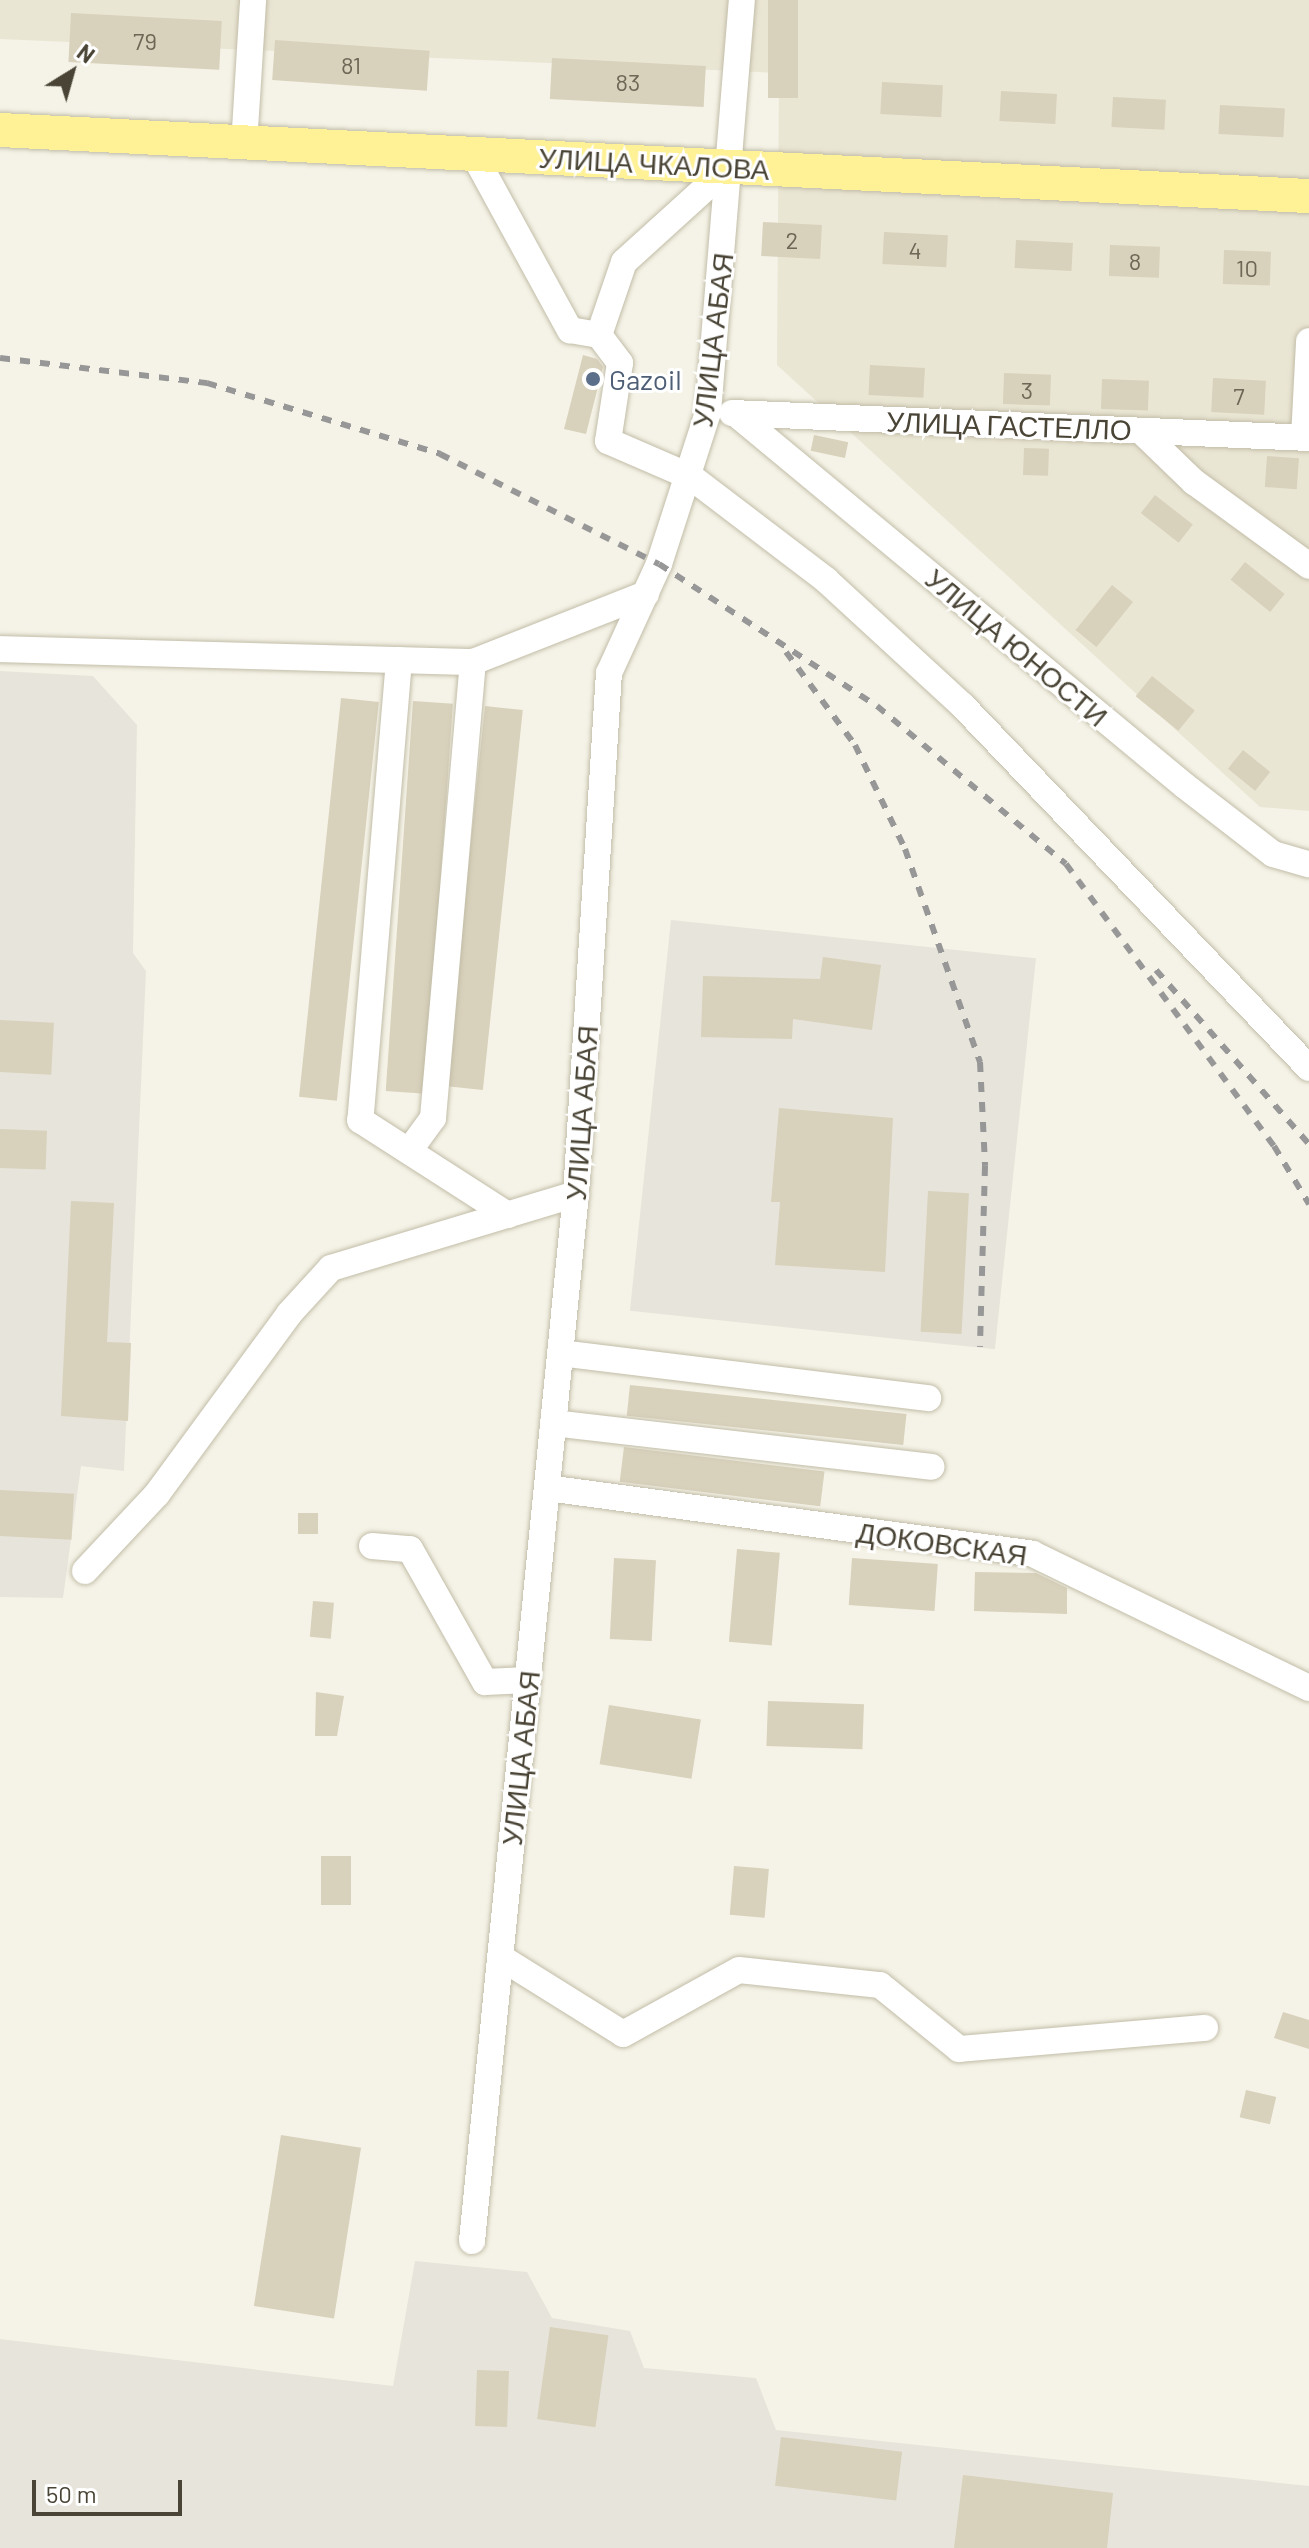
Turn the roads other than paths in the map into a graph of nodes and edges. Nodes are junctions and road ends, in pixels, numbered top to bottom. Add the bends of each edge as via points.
1 (253, 0) edge
2 (742, 0) edge
3 (0, 130) edge
4 (244, 145) junction
5 (474, 155) junction
6 (730, 166) junction
7 (1309, 196) edge
8 (599, 335) junction
9 (1309, 341) edge
10 (708, 412) junction
11 (735, 413) junction
12 (1141, 431) junction
13 (1307, 438) edge
14 (691, 477) junction
15 (1309, 566) edge
16 (646, 594) junction
17 (0, 649) edge
18 (399, 660) junction
19 (473, 662) junction
20 (1309, 864) edge
21 (1309, 1068) edge
22 (409, 1151) junction
23 (576, 1194) junction
24 (508, 1215) junction
25 (560, 1353) junction
26 (928, 1398) dead end
27 (553, 1423) junction
28 (931, 1467) dead end
29 (547, 1488) junction
30 (372, 1546) dead end
31 (85, 1571) dead end
32 (528, 1680) junction
33 (1309, 1688) edge
34 (500, 1957) junction
35 (1205, 2028) dead end
36 (472, 2241) dead end

1 - 4 street
2 - 6 street, УЛИЦА АБАЯ
3 - 4 main road, УЛИЦА ЧКАЛОВА
4 - 5 main road, УЛИЦА ЧКАЛОВА
5 - 6 main road, УЛИЦА ЧКАЛОВА
5 - 8 street via 570,330
6 - 7 main road, УЛИЦА ЧКАЛОВА
6 - 8 street via 624,262
6 - 10 street, УЛИЦА АБАЯ
8 - 14 street via 620,363 608,441
9 - 13 street
10 - 11 street, УЛИЦА ГАСТЕЛЛО
10 - 14 street, УЛИЦА АБАЯ
11 - 12 street, УЛИЦА ГАСТЕЛЛО
11 - 20 street, УЛИЦА ЮНОСТИ via 1185,786 1273,854
12 - 13 street, УЛИЦА ГАСТЕЛЛО
12 - 15 street via 1194,482
14 - 16 street, УЛИЦА АБАЯ
14 - 21 street via 826,580 962,705
16 - 19 street
16 - 23 street, УЛИЦА АБАЯ via 609,673
17 - 18 street
18 - 19 street
18 - 22 street via 360,1120
19 - 22 street via 433,1118
22 - 24 street
23 - 24 street
23 - 25 street, УЛИЦА АБАЯ
24 - 31 street via 331,1268 289,1314 157,1494
25 - 26 street
25 - 27 street, УЛИЦА АБАЯ
27 - 28 street
27 - 29 street, УЛИЦА АБАЯ
29 - 32 street, УЛИЦА АБАЯ
29 - 33 street, ДОКОВСКАЯ via 1033,1554
30 - 32 street via 410,1549 485,1682
32 - 34 street, УЛИЦА АБАЯ
34 - 35 street via 623,2034 739,1970 880,1985 959,2049
34 - 36 street, УЛИЦА АБАЯ

